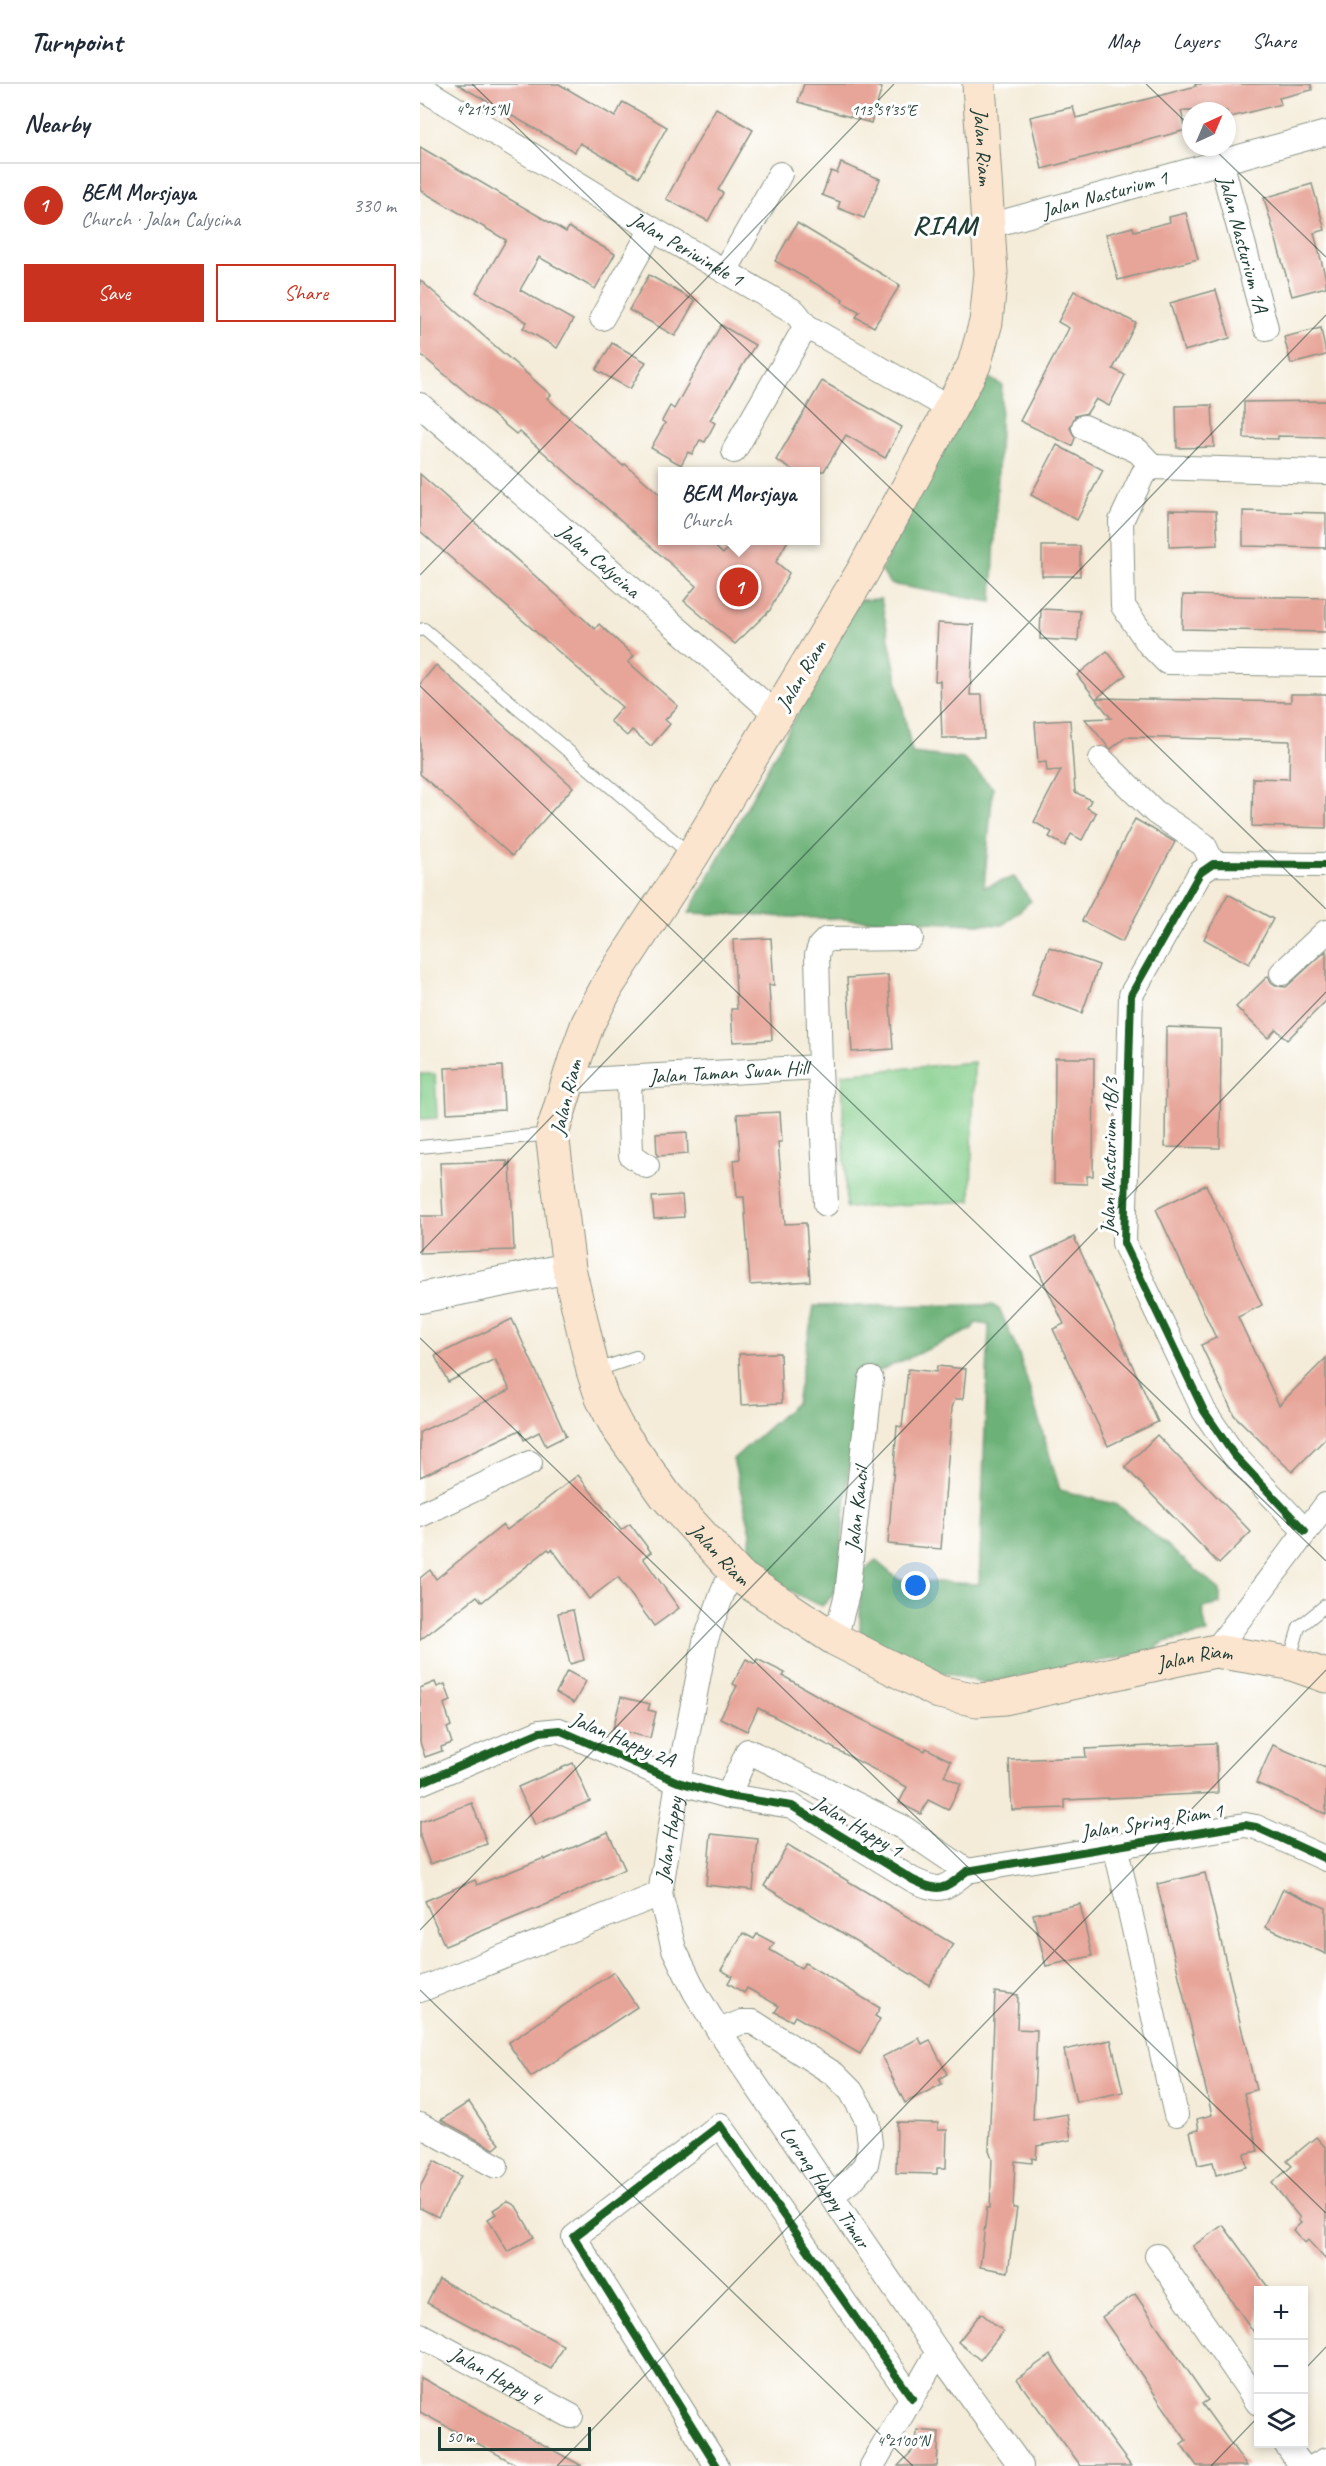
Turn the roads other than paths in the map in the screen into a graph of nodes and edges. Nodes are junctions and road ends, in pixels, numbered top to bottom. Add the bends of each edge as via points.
1 (979, 84) edge
2 (420, 87) edge
3 (1326, 133) edge
4 (1221, 161) junction
5 (780, 174) dead end
6 (989, 226) junction
7 (652, 229) junction
8 (725, 271) junction
9 (602, 318) dead end
10 (806, 326) junction
11 (1266, 328) dead end
12 (420, 405) edge
13 (951, 409) junction
14 (1084, 427) dead end
15 (734, 451) dead end
16 (1153, 467) junction
17 (1326, 472) edge
18 (420, 630) edge
19 (1326, 664) edge
20 (777, 715) junction
21 (1101, 759) dead end
22 (692, 856) junction
23 (1213, 864) junction
24 (1326, 864) edge
25 (1326, 932) edge
26 (911, 938) dead end
27 (1282, 973) dead end
28 (820, 1067) junction
29 (629, 1078) junction
30 (567, 1081) junction
31 (552, 1134) junction
32 (420, 1147) edge
33 (647, 1166) dead end
34 (826, 1204) dead end
35 (569, 1268) junction
36 (420, 1298) edge
37 (636, 1357) dead end
38 (593, 1371) junction
39 (871, 1379) dead end
40 (530, 1463) dead end
41 (1326, 1505) edge
42 (420, 1515) edge
43 (1305, 1531) junction
44 (738, 1576) junction
45 (1326, 1605) edge
46 (835, 1639) junction
47 (1215, 1652) junction
48 (1289, 1663) junction
49 (1326, 1676) edge
50 (678, 1782) junction
51 (420, 1783) edge
52 (728, 1796) junction
53 (1115, 1845) junction
54 (1326, 1859) edge
55 (972, 1870) junction
56 (660, 1893) junction
57 (422, 1983) edge
58 (719, 2031) junction
59 (1176, 2115) dead end
60 (420, 2125) edge
61 (496, 2166) dead end
62 (832, 2195) junction
63 (1157, 2256) dead end
64 (420, 2335) edge
65 (938, 2352) junction
66 (1254, 2397) edge
67 (912, 2398) junction
68 (571, 2416) dead end
69 (1289, 2448) edge
70 (1326, 2460) edge
71 (717, 2466) edge
72 (872, 2466) edge
73 (1021, 2466) edge
74 (1302, 2466) edge
75 (1315, 2466) edge

1 - 6 main road, Jalan Riam
2 - 7 street, Jalan Periwinkle 1
3 - 4 street, Jalan Nasturium 1
4 - 6 street, Jalan Nasturium 1
4 - 11 street, Jalan Nasturium 1A
5 - 8 street
6 - 13 main road, Jalan Riam via 986,322 974,365
7 - 8 street, Jalan Periwinkle 1
7 - 9 street
8 - 10 street, Jalan Periwinkle 1 via 795,312
10 - 13 street, Jalan Periwinkle 1
10 - 15 street
12 - 20 street, Jalan Calycina
13 - 20 main road, Jalan Riam via 877,547
14 - 16 street via 1138,451
16 - 17 street
16 - 19 street via 1143,474 1121,521 1120,554 1123,606 1149,644 1167,662
18 - 22 lane via 424,629
20 - 22 main road, Jalan Riam
21 - 23 street via 1155,812 1204,845
22 - 30 main road, Jalan Riam via 608,985 588,1023
23 - 24 street
23 - 43 street, Jalan Nasturium 1B/3 via 1200,873 1131,995 1124,1243 1204,1411 1234,1455
25 - 27 street
26 - 28 street, Jalan Taman Swan Hill via 827,939 820,946
28 - 29 street, Jalan Taman Swan Hill
28 - 34 street
29 - 30 street, Jalan Taman Swan Hill
29 - 33 street via 631,1155
30 - 31 main road, Jalan Riam
31 - 32 lane
31 - 35 main road, Jalan Riam
35 - 36 street
35 - 38 main road, Jalan Riam
37 - 38 lane
38 - 44 main road, Jalan Riam via 617,1427 666,1496
39 - 46 street, Jalan Kancil via 848,1594
40 - 42 street
41 - 43 street
43 - 47 street
44 - 46 main road, Jalan Riam
44 - 50 street, Jalan Happy via 725,1586 705,1642
45 - 48 lane via 1299,1627
46 - 47 main road, Jalan Riam via 939,1692 977,1700 1005,1698
47 - 48 main road, Jalan Riam
48 - 49 main road, Jalan Riam
50 - 51 street, Jalan Happy 2A via 559,1730 540,1732
50 - 52 street, Jalan Happy 1
50 - 56 street, Jalan Happy
52 - 55 street, Jalan Happy 1 via 792,1806 933,1889 948,1886
52 - 55 street, Jalan Happy 1 via 748,1751 902,1827
53 - 54 street, Jalan Spring Riam 1 via 1245,1825
53 - 55 street, Jalan Spring Riam 1
53 - 59 street
56 - 57 street, Jalan Happy
56 - 58 street, Lorong Happy Timur via 674,1949
58 - 62 street, Lorong Happy Timur
58 - 62 street via 753,2022 834,2074 851,2091 867,2119 870,2144 866,2164
60 - 61 street
62 - 65 street, Lorong Happy Timur
63 - 66 street
64 - 68 street, Jalan Happy 4
65 - 67 street
65 - 73 street, Lorong Happy Timur
67 - 71 street via 720,2125 574,2237
67 - 72 street
69 - 74 street
70 - 75 street

